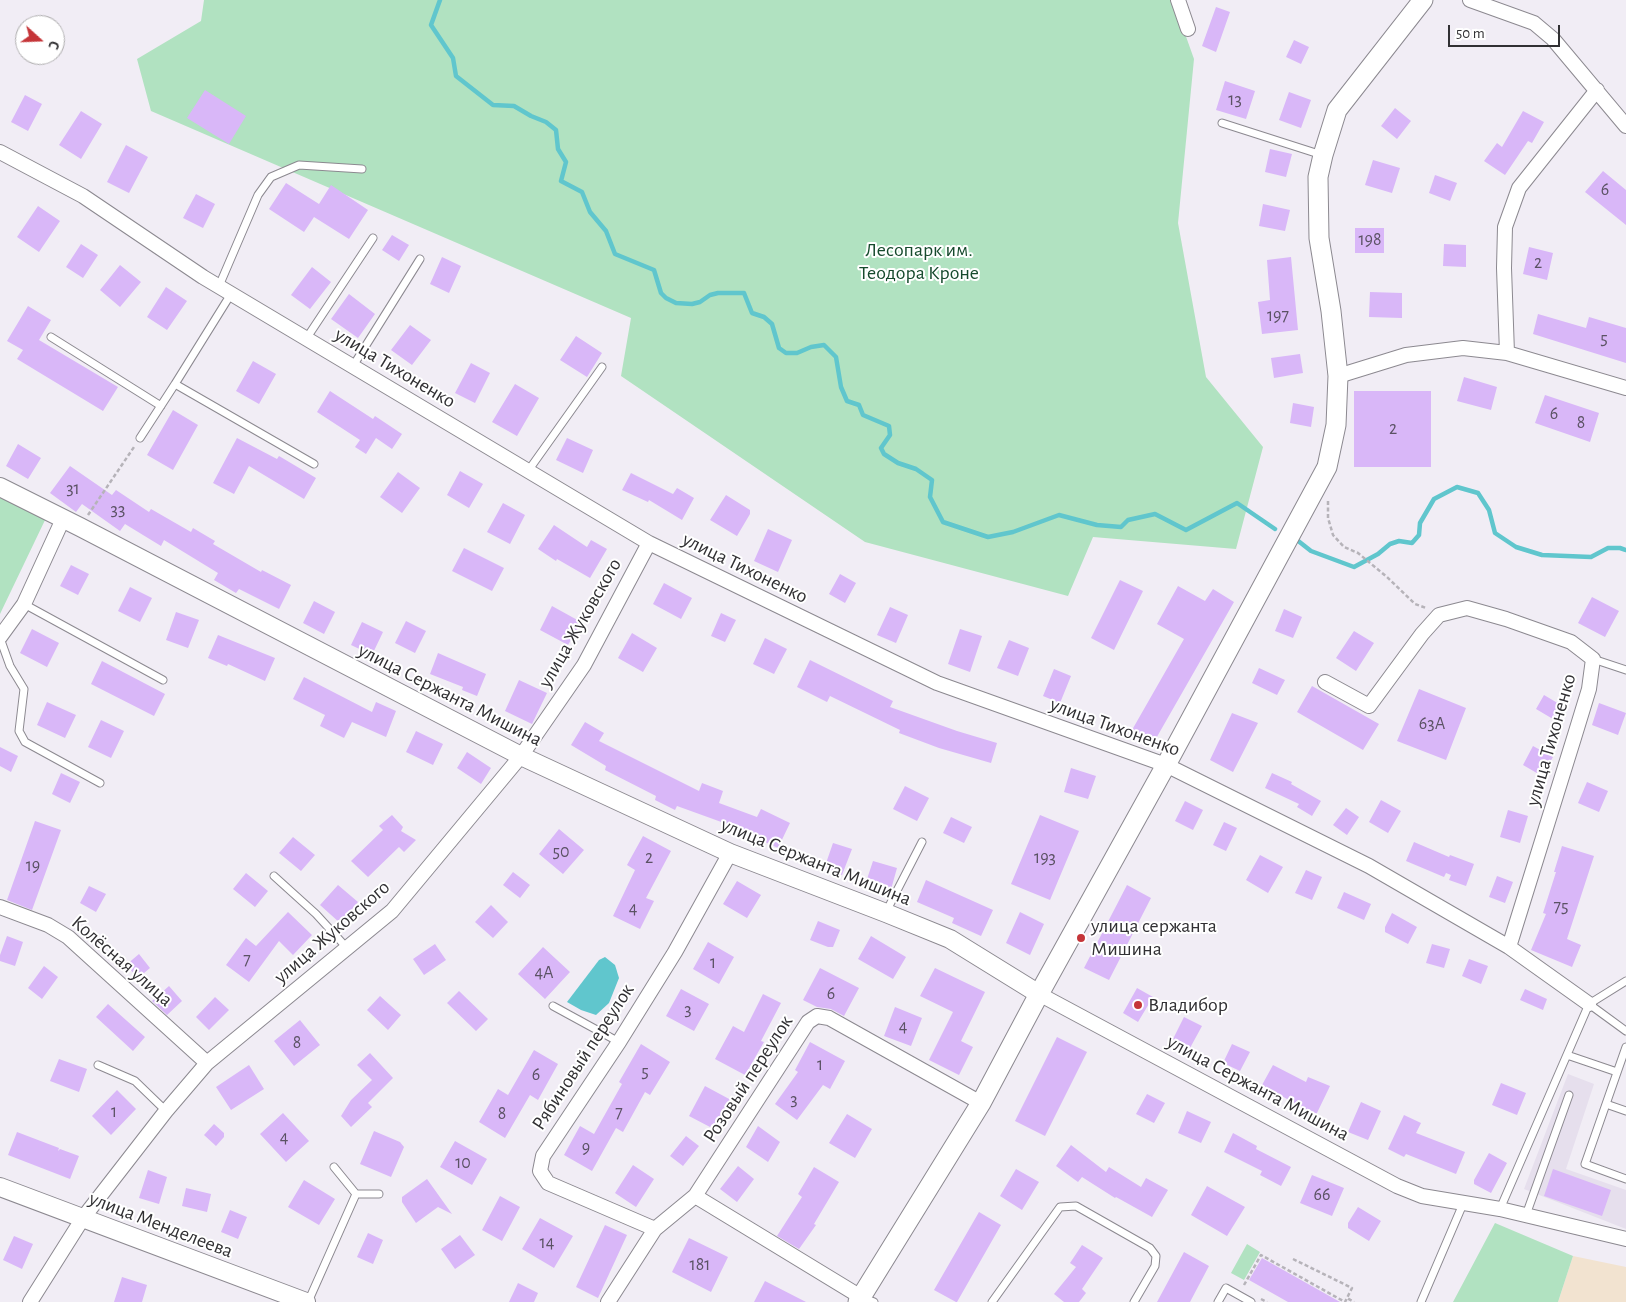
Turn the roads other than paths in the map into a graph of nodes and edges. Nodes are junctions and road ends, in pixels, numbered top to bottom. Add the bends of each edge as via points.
1 (1178, 0) edge
2 (1423, 0) edge
3 (1470, 0) edge
4 (1188, 29) dead end
5 (1597, 90) junction
6 (1222, 123) dead end
7 (1626, 126) edge
8 (0, 152) edge
9 (1322, 155) junction
10 (362, 169) dead end
11 (373, 238) dead end
12 (420, 259) dead end
13 (219, 286) junction
14 (231, 294) junction
15 (51, 337) dead end
16 (306, 339) junction
17 (1508, 354) junction
18 (353, 366) junction
19 (602, 367) dead end
20 (1338, 376) junction
21 (174, 384) junction
22 (1626, 388) edge
23 (161, 406) junction
24 (140, 438) road end
25 (314, 464) dead end
26 (528, 471) junction
27 (0, 488) edge
28 (63, 518) junction
29 (649, 543) junction
30 (24, 604) junction
31 (0, 638) edge
32 (1593, 659) junction
33 (1626, 670) edge
34 (163, 680) dead end
35 (1325, 682) dead end
36 (521, 756) junction
37 (1166, 765) junction
38 (100, 783) dead end
39 (922, 842) dead end
40 (730, 853) junction
41 (274, 876) dead end
42 (0, 907) edge
43 (886, 912) junction
44 (1509, 947) junction
45 (347, 948) junction
46 (1626, 981) edge
47 (1038, 994) junction
48 (1589, 1004) junction
49 (553, 1006) dead end
50 (1626, 1031) edge
51 (619, 1042) junction
52 (1626, 1047) edge
53 (1567, 1055) junction
54 (207, 1063) junction
55 (98, 1065) dead end
56 (1617, 1072) junction
57 (1569, 1095) dead end
58 (981, 1103) junction
59 (1606, 1104) junction
60 (166, 1110) junction
61 (1626, 1111) edge
62 (334, 1167) dead end
63 (1626, 1179) edge
64 (0, 1188) edge
65 (356, 1194) junction
66 (379, 1194) dead end
67 (695, 1196) junction
68 (1463, 1204) junction
69 (1500, 1209) junction
70 (1526, 1215) junction
71 (83, 1218) junction
72 (655, 1229) junction
73 (1626, 1239) edge
74 (864, 1300) edge
75 (30, 1302) edge
76 (307, 1302) edge
77 (608, 1302) edge
78 (992, 1302) edge
79 (1134, 1302) edge
80 (1218, 1302) edge
81 (1251, 1302) edge
82 (1421, 1302) edge

1 - 4 street
2 - 9 main road via 1337,110
3 - 5 street via 1534,23 1553,39
5 - 7 street
5 - 17 street via 1519,188 1505,227
6 - 9 lane
8 - 13 street, улица Тихоненко via 83,196
9 - 20 main road via 1318,178 1319,238
10 - 13 lane via 299,165 270,177 258,195
11 - 16 lane
12 - 18 lane
13 - 14 street, улица Тихоненко
14 - 16 street, улица Тихоненко
14 - 21 lane
15 - 23 lane
16 - 18 street, улица Тихоненко
17 - 20 street via 1463,348 1406,355
17 - 22 street
18 - 26 street, улица Тихоненко
19 - 26 lane
20 - 37 main road via 1336,425 1327,467
21 - 23 lane
21 - 25 lane
23 - 24 lane
26 - 29 street, улица Тихоненко
27 - 28 street, улица Сержанта Мишина
28 - 30 street
28 - 36 street, улица Сержанта Мишина
29 - 36 street, улица Жуковского via 584,665
29 - 37 street, улица Тихоненко via 937,683
30 - 31 street
30 - 34 lane
31 - 38 lane via 10,666 24,689 19,731 25,742
32 - 33 lane
32 - 35 street, улица Тихоненко via 1571,642 1467,608 1439,615 1369,706
32 - 44 street, улица Тихоненко via 1574,738
36 - 40 street, улица Сержанта Мишина
36 - 45 street, улица Жуковского via 392,911
37 - 44 street, улица Тихоненко via 1368,866
37 - 47 main road
39 - 43 lane
40 - 43 street, улица Сержанта Мишина
40 - 51 street, Рябиновый переулок via 676,952
41 - 45 lane
42 - 54 street, Колёсная улица via 48,925 68,937
43 - 47 street, улица Сержанта Мишина via 950,939
44 - 48 street, улица Тихоненко
45 - 54 street, улица Жуковского
46 - 48 lane
47 - 58 main road
47 - 68 street, улица Сержанта Мишина via 1396,1186 1422,1196
48 - 50 lane
48 - 53 lane
49 - 51 lane
51 - 72 street, Рябиновый переулок via 542,1156 540,1171 548,1183
52 - 56 lane
53 - 56 lane
53 - 69 lane
54 - 60 street, улица Жуковского
55 - 60 lane via 134,1081
56 - 59 lane
57 - 70 lane
58 - 67 street, Розовый переулок via 829,1018 817,1016 808,1022
58 - 74 main road
59 - 61 lane
59 - 63 lane via 1585,1164
60 - 71 street, улица Жуковского
62 - 65 lane
64 - 71 street, улица Менделеева
65 - 66 lane
65 - 76 lane
67 - 72 street, Розовый переулок
67 - 74 street
68 - 69 street, улица Сержанта Мишина
68 - 82 lane
69 - 70 street, улица Сержанта Мишина
70 - 73 street, улица Сержанта Мишина
71 - 75 street, улица Жуковского
71 - 76 street, улица Менделеева
72 - 77 street, Розовый переулок
78 - 79 lane via 1060,1207 1076,1206 1150,1248 1156,1256 1155,1266
80 - 81 lane via 1226,1288

